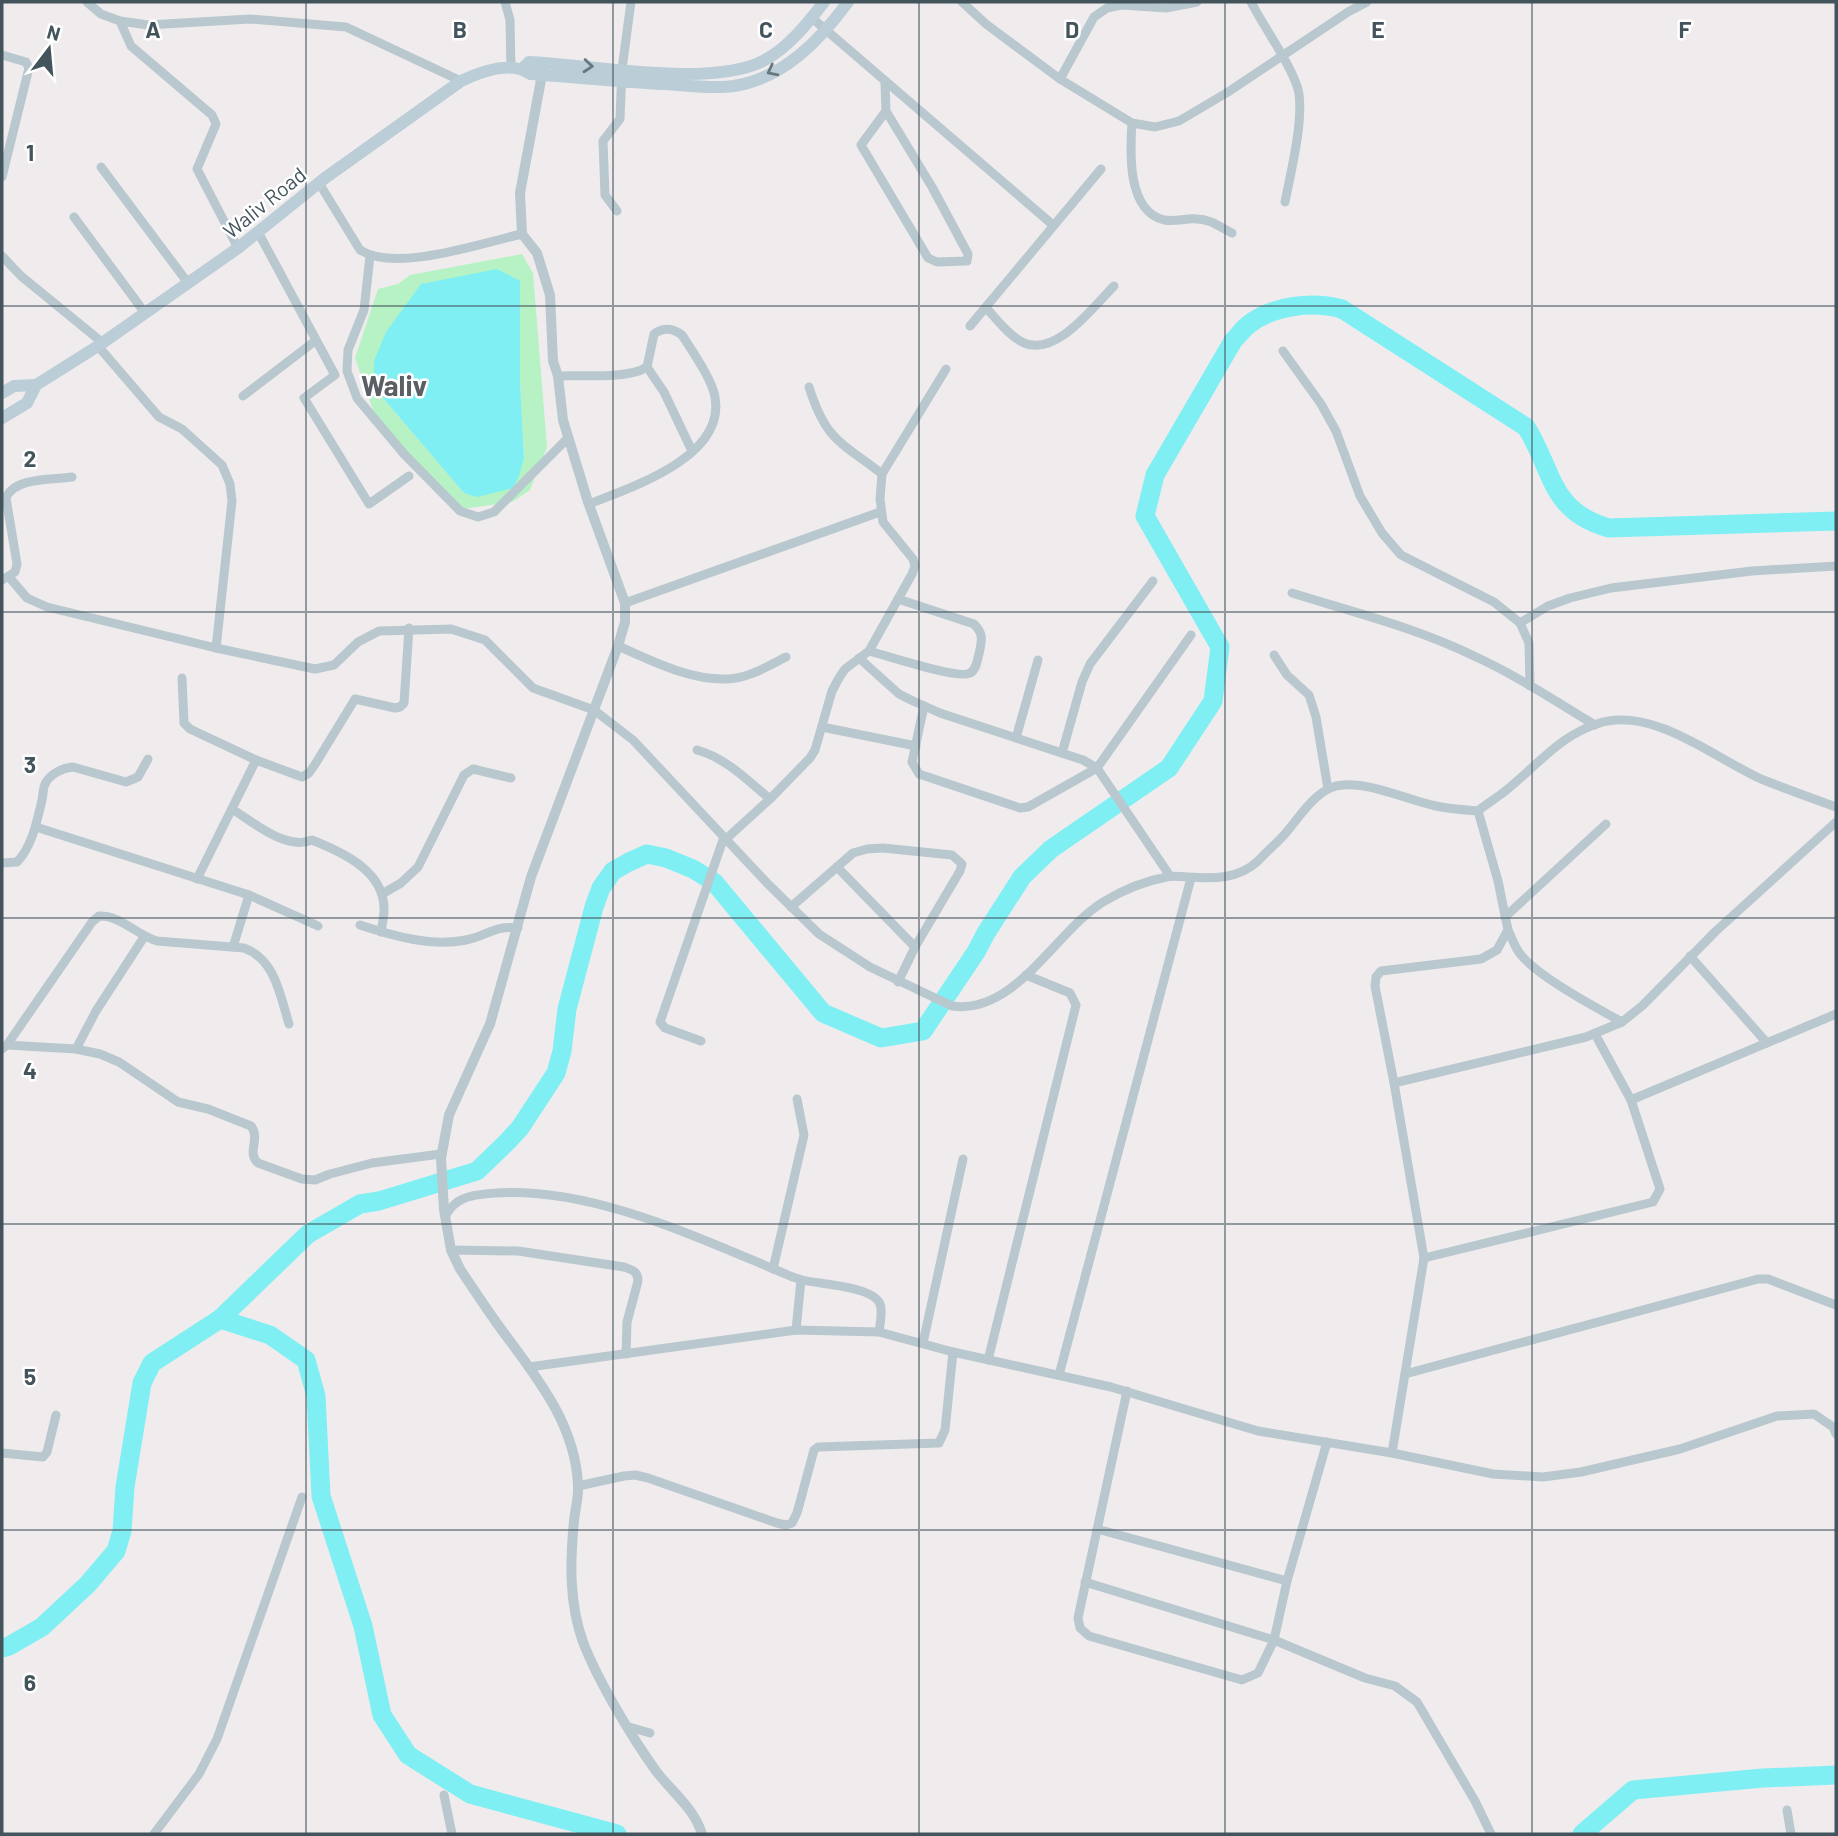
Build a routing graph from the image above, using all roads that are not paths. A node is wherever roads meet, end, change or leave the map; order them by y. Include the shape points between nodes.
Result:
1 (87, 2) edge
2 (505, 2) edge
3 (631, 2) edge
4 (824, 2) edge
5 (848, 2) edge
6 (962, 2) edge
7 (1197, 2) edge
8 (1251, 2) edge
9 (1367, 2) edge
10 (812, 18) junction
11 (120, 21) junction
12 (826, 30) junction
13 (2, 55) edge
14 (1281, 56) junction
15 (517, 69) junction
16 (543, 69) junction
17 (623, 76) junction
18 (1060, 79) junction
19 (461, 82) junction
20 (886, 83) junction
21 (886, 111) junction
22 (1132, 123) junction
23 (101, 167) dead end
24 (1101, 169) dead end
25 (2, 177) edge
26 (319, 183) junction
27 (1285, 202) dead end
28 (617, 211) dead end
29 (74, 217) dead end
30 (1053, 225) junction
31 (258, 232) junction
32 (1232, 233) dead end
33 (522, 234) junction
34 (238, 248) junction
35 (2, 256) edge
36 (370, 256) junction
37 (188, 282) junction
38 (1114, 286) dead end
39 (986, 308) junction
40 (145, 313) junction
41 (970, 326) dead end
42 (315, 341) junction
43 (100, 345) junction
44 (1283, 351) dead end
45 (647, 367) junction
46 (946, 369) dead end
47 (558, 376) junction
48 (36, 385) junction
49 (809, 387) dead end
50 (2, 393) edge
51 (243, 396) dead end
52 (2, 418) edge
53 (568, 438) junction
54 (692, 452) junction
55 (882, 474) junction
56 (409, 476) dead end
57 (72, 477) dead end
58 (589, 504) junction
59 (880, 512) junction
60 (1836, 566) edge
61 (5, 579) edge
62 (1153, 581) dead end
63 (1293, 593) dead end
64 (898, 599) junction
65 (625, 603) junction
66 (1520, 623) junction
67 (409, 628) junction
68 (1191, 635) dead end
69 (618, 646) junction
70 (216, 648) junction
71 (869, 650) junction
72 (1274, 655) dead end
73 (786, 657) dead end
74 (859, 658) junction
75 (1038, 660) dead end
76 (182, 678) dead end
77 (1530, 686) junction
78 (924, 706) junction
79 (594, 710) junction
80 (1595, 725) junction
81 (822, 727) junction
82 (1016, 738) junction
83 (916, 746) junction
84 (697, 750) dead end
85 (1062, 753) junction
86 (148, 759) dead end
87 (256, 760) junction
88 (1097, 768) junction
89 (511, 778) dead end
90 (1328, 789) junction
91 (771, 799) junction
92 (1836, 807) edge
93 (232, 809) junction
94 (1478, 811) junction
95 (1836, 822) edge
96 (1606, 824) dead end
97 (36, 827) junction
98 (725, 838) junction
99 (2, 863) edge
100 (836, 867) junction
101 (1170, 876) junction
102 (1191, 878) junction
103 (197, 879) junction
104 (382, 894) junction
105 (249, 895) junction
106 (791, 907) junction
107 (1504, 917) junction
108 (360, 925) dead end
109 (318, 926) dead end
110 (518, 928) junction
111 (1507, 930) junction
112 (381, 932) junction
113 (144, 937) junction
114 (233, 947) junction
115 (915, 947) junction
116 (1690, 956) junction
117 (1026, 975) junction
118 (898, 982) junction
119 (1836, 1013) edge
120 (1622, 1022) junction
121 (289, 1024) dead end
122 (1595, 1034) junction
123 (701, 1041) dead end
124 (1767, 1043) junction
125 (4, 1047) edge
126 (76, 1049) junction
127 (1394, 1083) junction
128 (797, 1099) dead end
129 (1631, 1100) junction
130 (441, 1156) junction
131 (963, 1159) dead end
132 (444, 1213) junction
133 (451, 1250) junction
134 (1424, 1258) junction
135 (772, 1269) junction
136 (802, 1280) junction
137 (1836, 1305) edge
138 (796, 1330) junction
139 (879, 1332) junction
140 (923, 1343) junction
141 (953, 1352) junction
142 (626, 1354) junction
143 (988, 1360) junction
144 (529, 1367) junction
145 (1405, 1374) junction
146 (1059, 1376) junction
147 (1126, 1391) junction
148 (56, 1415) dead end
149 (1836, 1434) edge
150 (1327, 1442) junction
151 (2, 1453) edge
152 (1392, 1453) junction
153 (579, 1486) junction
154 (302, 1497) dead end
155 (1097, 1529) junction
156 (1287, 1581) junction
157 (1086, 1582) junction
158 (1274, 1640) junction
159 (629, 1727) junction
160 (650, 1734) dead end
161 (444, 1795) dead end
162 (1787, 1810) dead end
163 (701, 1829) edge
164 (154, 1834) edge
165 (452, 1834) edge
166 (1491, 1834) edge
167 (1791, 1834) edge

1 - 11 street
2 - 15 street
3 - 17 street
4 - 10 main road, Waliv Road
5 - 12 main road, Waliv Road
6 - 18 street
7 - 18 street via 1166,8 1107,8 1094,17
8 - 14 street
9 - 14 street
10 - 12 street
10 - 17 main road, Waliv Road via 784,47 742,69
11 - 19 street via 148,25 250,19 346,27
11 - 34 street via 131,46 212,115 216,124 197,169
12 -> 17 main road, Waliv Road via 801,55 770,74 736,86
12 - 20 street
13 - 25 street via 26,62 30,68
14 - 22 street via 1179,121 1155,127
14 - 27 street via 1299,92
15 - 16 main road, Waliv Road via 529,62
15 - 19 main road, Waliv Road via 486,70
16 - 17 main road, Waliv Road
16 - 33 street via 520,193
17 - 28 street via 620,119 603,141 606,195
18 - 22 street
19 - 26 main road, Waliv Road
20 - 21 street
20 - 30 street
21 - 21 street via 861,145 928,258 967,261 968,254 932,187
22 - 32 street via 1132,173 1143,205 1164,220 1208,220
23 - 37 street
24 - 30 street
26 - 31 main road, Waliv Road
26 - 36 street via 360,250
29 - 40 street
30 - 39 street
31 - 34 main road, Waliv Road
31 - 42 street
33 - 36 street via 411,260
33 - 47 street via 537,253 550,295 553,361
34 - 37 main road, Waliv Road
35 - 43 street
36 - 53 street via 364,310 348,350 347,371 357,398 460,512 478,517 494,512
37 - 40 main road, Waliv Road
38 - 39 street via 1065,336 1037,345 1022,342
39 - 41 street
40 - 43 main road, Waliv Road
42 - 51 street
42 - 56 street via 335,375 304,398 369,503
43 - 48 main road, Waliv Road
43 - 70 street via 159,417 182,429 222,465 230,484
44 - 66 street via 1321,404 1360,496 1401,555 1494,602
45 - 47 street via 628,373
45 - 54 street
45 - 54 street via 654,334 667,329 682,335 715,398 710,433
46 - 55 street
47 - 53 street
48 - 50 main road, Waliv Road via 14,386
48 - 52 main road, Waliv Road via 27,403
49 - 55 street via 818,417 830,433
53 - 58 street
54 - 58 street via 665,470
55 - 59 street
57 - 61 street via 18,484 8,491 17,564
58 - 65 street
59 - 64 street via 915,566
59 - 65 street
60 - 66 street via 1611,588 1548,606
61 - 70 street via 27,598 47,607
62 - 85 street via 1090,664
63 - 77 street via 1443,642
64 - 71 street
64 - 71 street via 974,624 982,637 976,667 963,675
65 - 69 street
66 - 77 street via 1529,643
67 - 70 street via 368,635 334,665 315,669
67 - 79 street via 451,629 474,635 533,688
67 - 87 street via 406,695 400,707 355,699 314,766 302,777
68 - 88 street
69 - 73 street via 670,668 727,679
69 - 79 street
71 - 74 street
72 - 90 street via 1309,695
74 - 78 street via 899,694
74 - 81 street via 845,669 832,691
75 - 82 street
76 - 87 street via 184,723
77 - 80 street
78 - 82 street
78 - 83 street
79 - 98 street via 633,740
79 - 110 street via 531,877
80 - 92 street via 1630,720 1666,730 1760,778
80 - 94 street via 1552,749
81 - 83 street
81 - 91 street via 810,758
82 - 85 street
83 - 88 street via 912,762 919,774 1020,808
84 - 91 street via 714,754
85 - 88 street
86 - 97 street via 138,777 125,782 73,767 54,774 45,784
87 - 93 street
88 - 101 street
89 - 104 street via 468,771 418,867
90 - 94 street via 1343,785 1372,788 1437,806
90 - 102 street via 1252,867 1232,876
91 - 98 street
93 - 103 street
93 - 104 street via 291,842 312,839 334,848 375,879
94 - 107 street
95 - 116 street
96 - 107 street
97 - 99 street via 23,856 17,862
97 - 103 street
98 - 106 street
98 - 123 street via 660,1022
100 - 106 street
100 - 115 street
100 - 115 street via 853,853 867,849 958,859 960,871
101 - 102 street
101 - 117 street via 1120,892 1088,911
102 - 146 street
103 - 105 street
104 - 112 street
105 - 109 street
105 - 114 street
106 - 118 street via 819,934
107 - 111 street
108 - 112 street
110 - 112 street via 503,926 468,940 446,942
110 - 130 street via 490,1024 449,1115
111 - 120 street via 1521,955 1539,970
111 - 127 street via 1497,950 1481,959 1387,969 1376,977
113 - 114 street
113 - 125 street via 113,917 99,916
113 - 126 street
114 - 121 street via 253,951 270,967
115 - 118 street
116 - 120 street
116 - 124 street
117 - 118 street via 1012,989 982,1005 964,1008
117 - 143 street via 1069,993 1076,1005
119 - 124 street
120 - 122 street
122 - 127 street
122 - 129 street
124 - 129 street
125 - 126 street
126 - 130 street via 119,1062 178,1102 251,1126 256,1138 253,1159 302,1179 315,1180 386,1160
127 - 134 street
128 - 135 street via 804,1135
129 - 134 street via 1660,1189 1653,1202
130 - 132 street
131 - 140 street
132 - 133 street
132 - 135 street via 478,1194 522,1191 640,1215
133 - 142 street via 518,1251 635,1271 638,1281 627,1322
133 - 144 street
134 - 145 street
135 - 136 street
136 - 138 street
136 - 139 street via 875,1297 880,1303
137 - 145 street via 1758,1279
138 - 139 street
138 - 142 street
139 - 140 street
140 - 141 street
141 - 143 street
141 - 153 street via 939,1443 818,1447 792,1523 777,1523 635,1475
142 - 144 street
143 - 146 street
144 - 153 street via 565,1426
145 - 152 street
146 - 147 street
147 - 150 street via 1258,1431
147 - 155 street
148 - 151 street via 43,1457
149 - 152 street via 1814,1414 1777,1416 1680,1449 1543,1477 1493,1474
150 - 152 street
150 - 156 street
153 - 159 street via 571,1576 576,1615 594,1668
154 - 164 street via 217,1739 199,1774
155 - 156 street
155 - 157 street
156 - 158 street
157 - 158 street
157 - 158 street via 1078,1618 1080,1629 1089,1636 1242,1680 1258,1673
158 - 166 street via 1407,1693 1417,1702
159 - 160 street
159 - 163 street via 657,1773 694,1814
161 - 165 street
162 - 167 street

